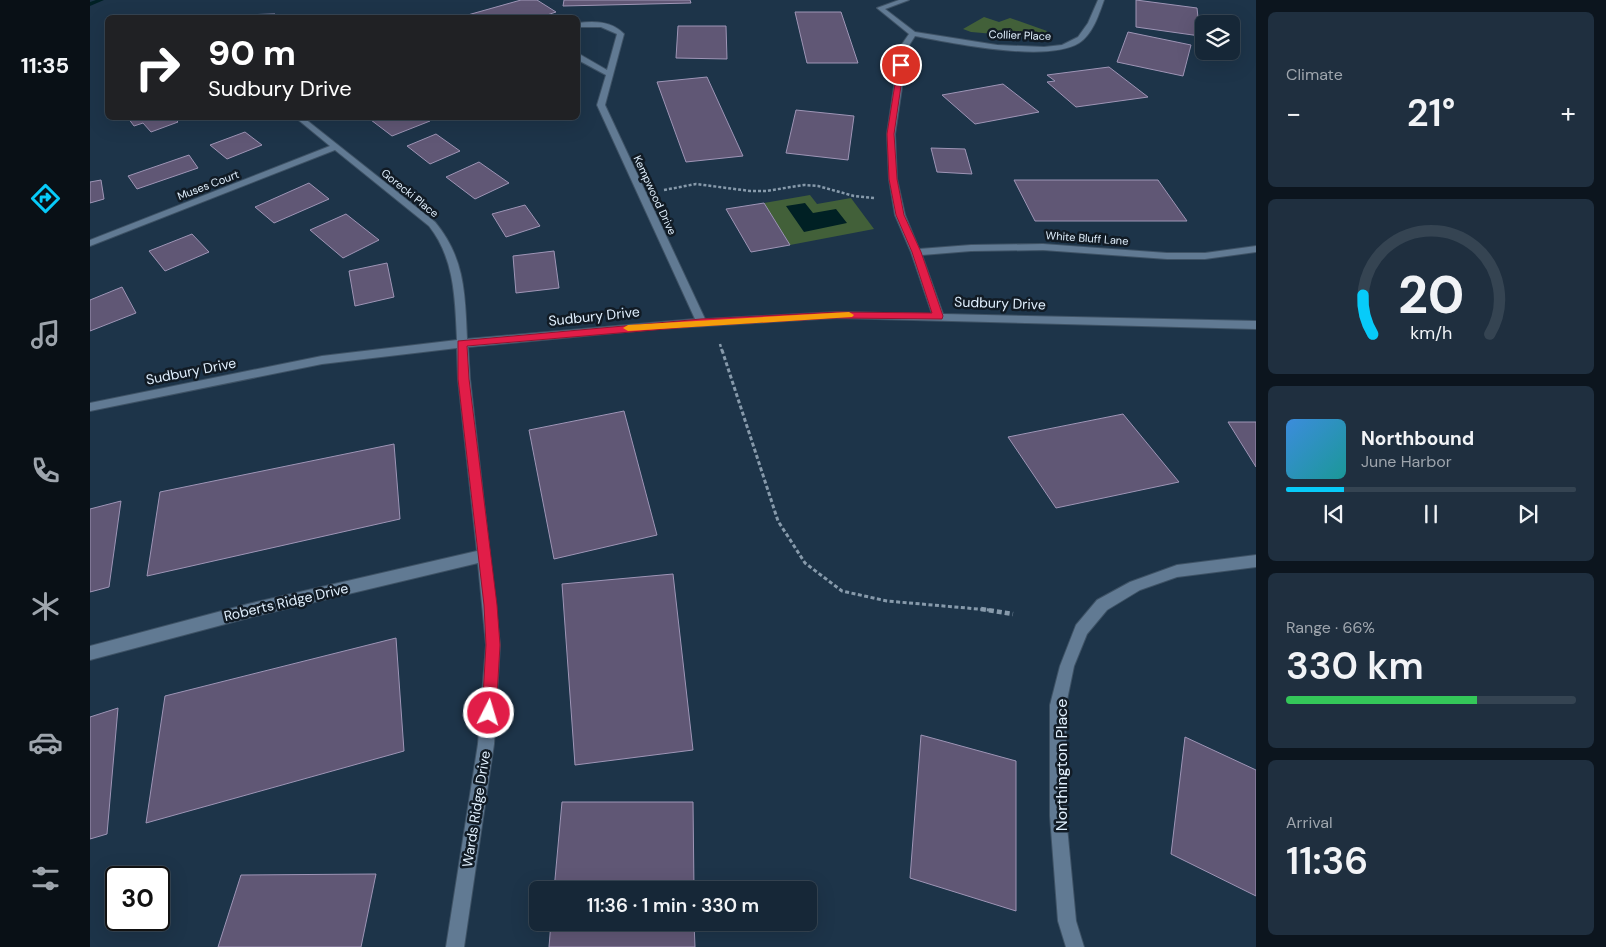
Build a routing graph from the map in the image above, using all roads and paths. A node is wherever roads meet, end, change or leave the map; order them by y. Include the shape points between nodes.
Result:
1 (906, 0) edge
2 (1101, 0) edge
3 (580, 25) edge
4 (913, 34) junction
5 (580, 58) edge
6 (610, 74) junction
7 (302, 120) edge
8 (335, 147) junction
9 (642, 194) junction
10 (897, 201) junction
11 (90, 243) edge
12 (1256, 248) edge
13 (916, 252) junction
14 (938, 316) junction
15 (701, 322) junction
16 (1256, 325) edge
17 (462, 343) junction
18 (720, 344) dead end
19 (90, 407) edge
20 (483, 556) junction
21 (1256, 561) edge
22 (1014, 614) dead end
23 (90, 653) edge
24 (455, 947) edge
25 (1075, 947) edge

1 - 4 street via 880,8
2 - 4 street, Collier Place via 1091,24 1076,43 1054,48 1018,48
3 - 6 street, Kempwood Drive via 614,27 621,34
4 - 10 street via 904,47 890,134
5 - 6 street
6 - 9 street, Kempwood Drive via 601,105
7 - 8 street, Gorecki Place
8 - 11 street, Muses Court
8 - 17 street, Gorecki Place via 432,224 444,238 456,275
9 - 10 path via 696,184 750,191 804,185
9 - 15 street, Kempwood Drive
10 - 13 street
12 - 13 street, White Bluff Lane via 1205,256 1043,247
13 - 14 street
14 - 15 street, Sudbury Drive via 837,315
14 - 16 street, Sudbury Drive
15 - 17 street, Sudbury Drive
17 - 19 street, Sudbury Drive via 322,360
17 - 20 street, Wards Ridge Drive
18 - 22 path via 778,520 805,563 842,591 887,601 970,606
20 - 23 street, Roberts Ridge Drive via 248,611
20 - 24 street, Wards Ridge Drive via 492,625 492,683 486,744
21 - 25 street, Northington Place via 1177,572 1135,586 1102,605 1081,630 1067,666 1058,705 1058,816 1067,921

